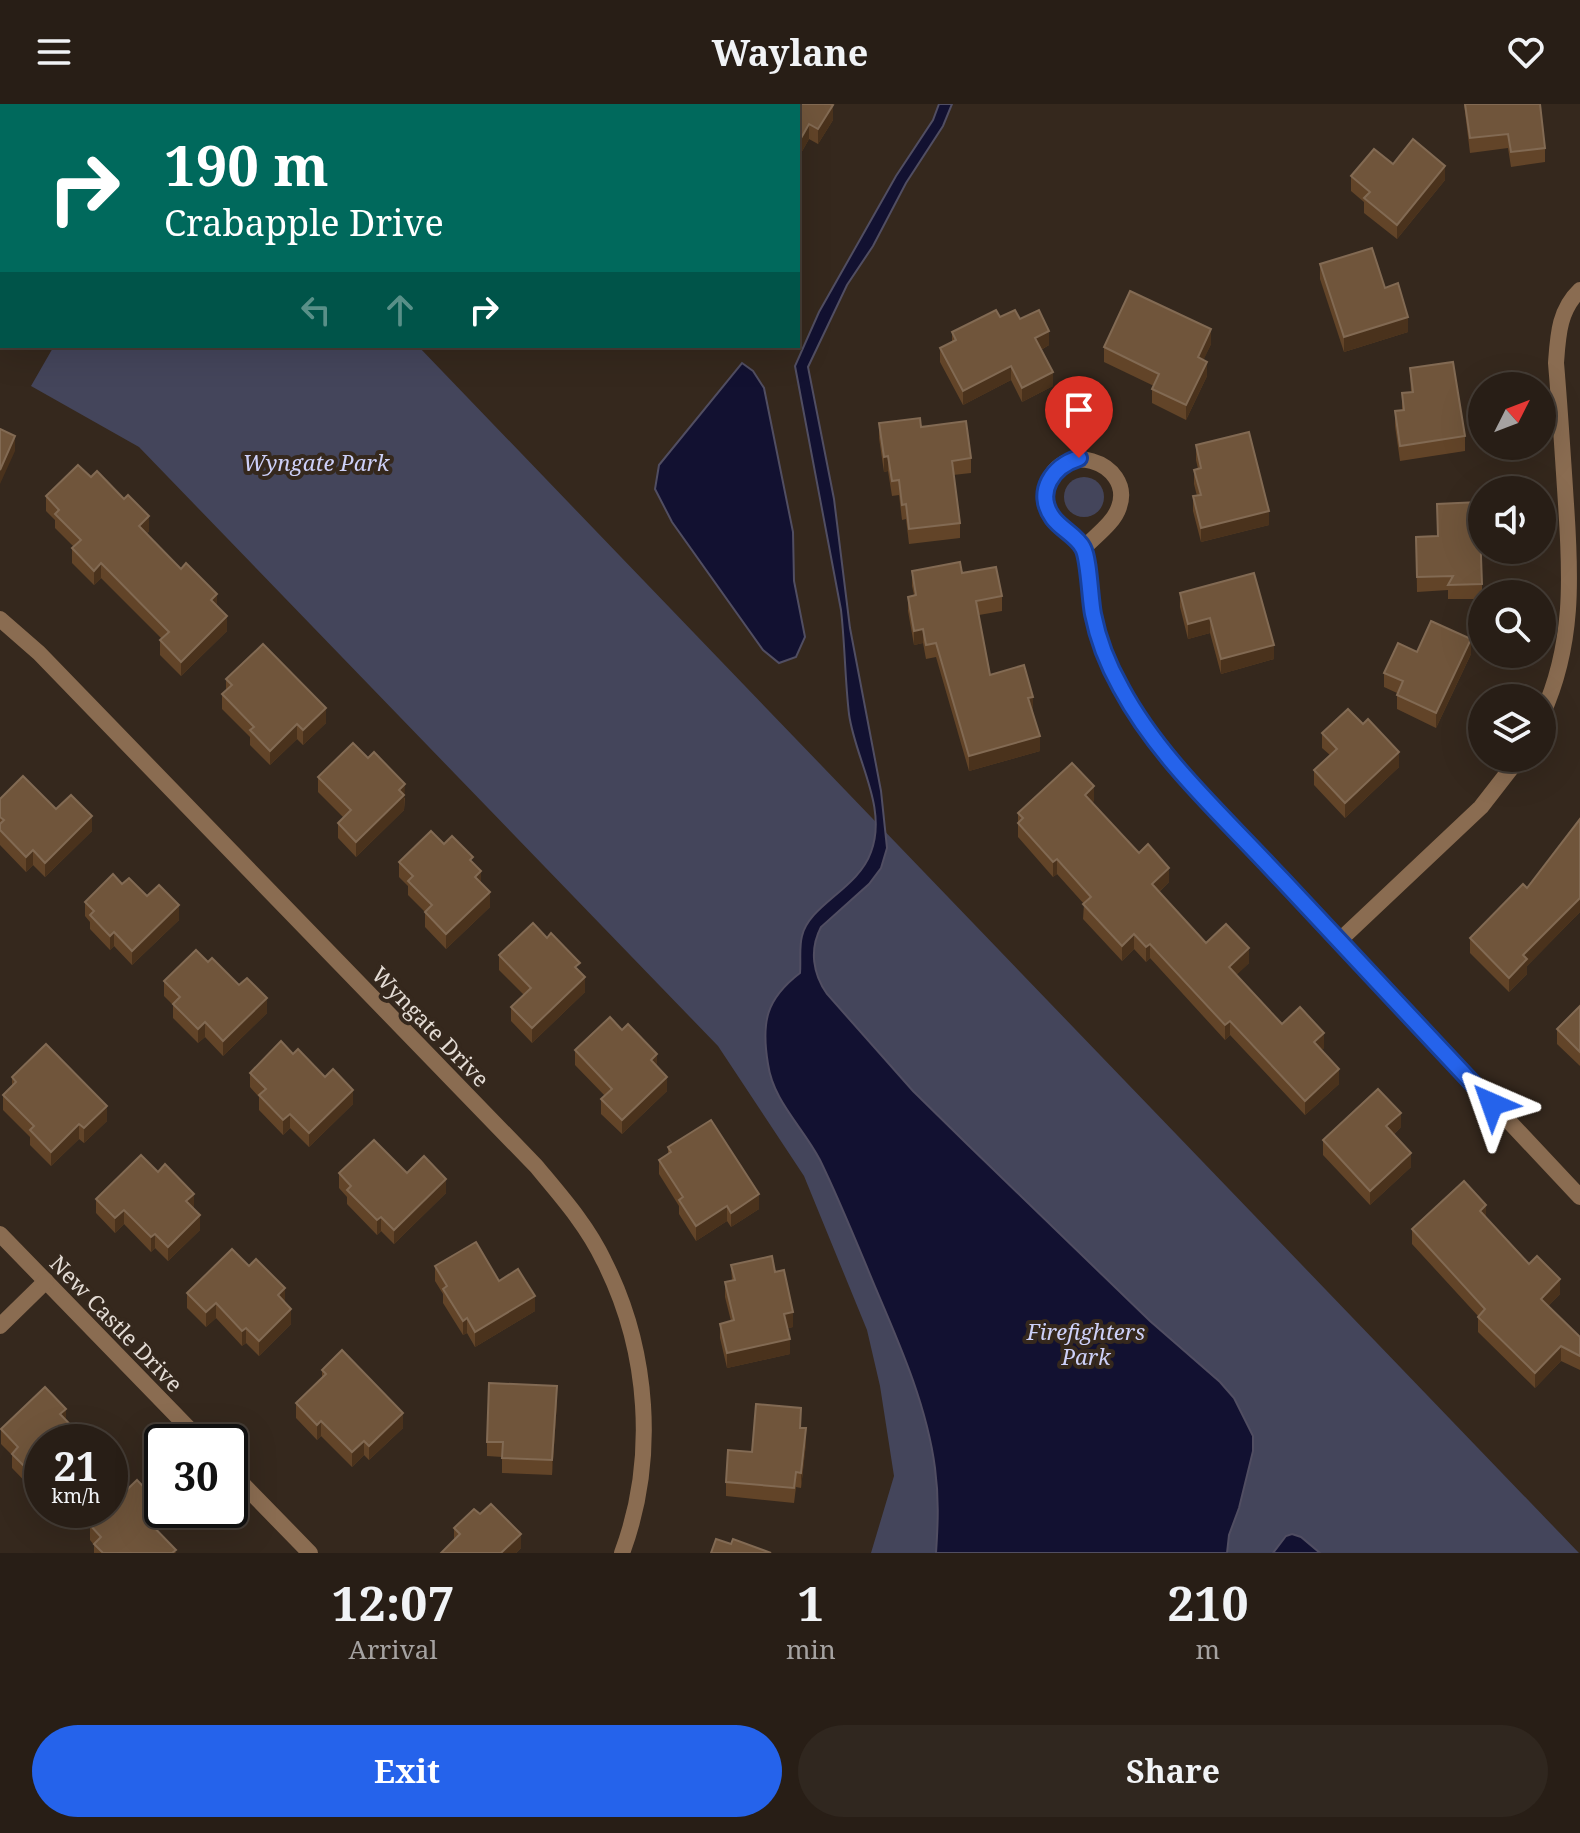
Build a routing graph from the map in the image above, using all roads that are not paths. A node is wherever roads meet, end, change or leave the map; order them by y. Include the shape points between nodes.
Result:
1 (1580, 290) edge
2 (1084, 548) junction
3 (0, 619) edge
4 (1553, 684) edge
5 (1508, 772) edge
6 (1340, 940) junction
7 (1580, 1197) edge
8 (0, 1234) edge
9 (46, 1281) junction
10 (0, 1326) edge
11 (185, 1424) edge
12 (248, 1489) edge
13 (310, 1553) edge
14 (622, 1553) edge

1 - 4 street via 1561,319 1557,338 1571,581 1566,635
2 - 2 street via 1111,522 1120,506 1120,491 1104,466 1079,458 1057,469 1045,495 1054,520
2 - 6 street via 1099,640 1147,731
3 - 14 street, Wyngate Drive via 39,653 536,1166 584,1226 620,1297 639,1365 644,1455
5 - 6 street via 1481,807
6 - 7 street
8 - 9 street, New Castle Drive
9 - 10 street
9 - 11 street, New Castle Drive
12 - 13 street

